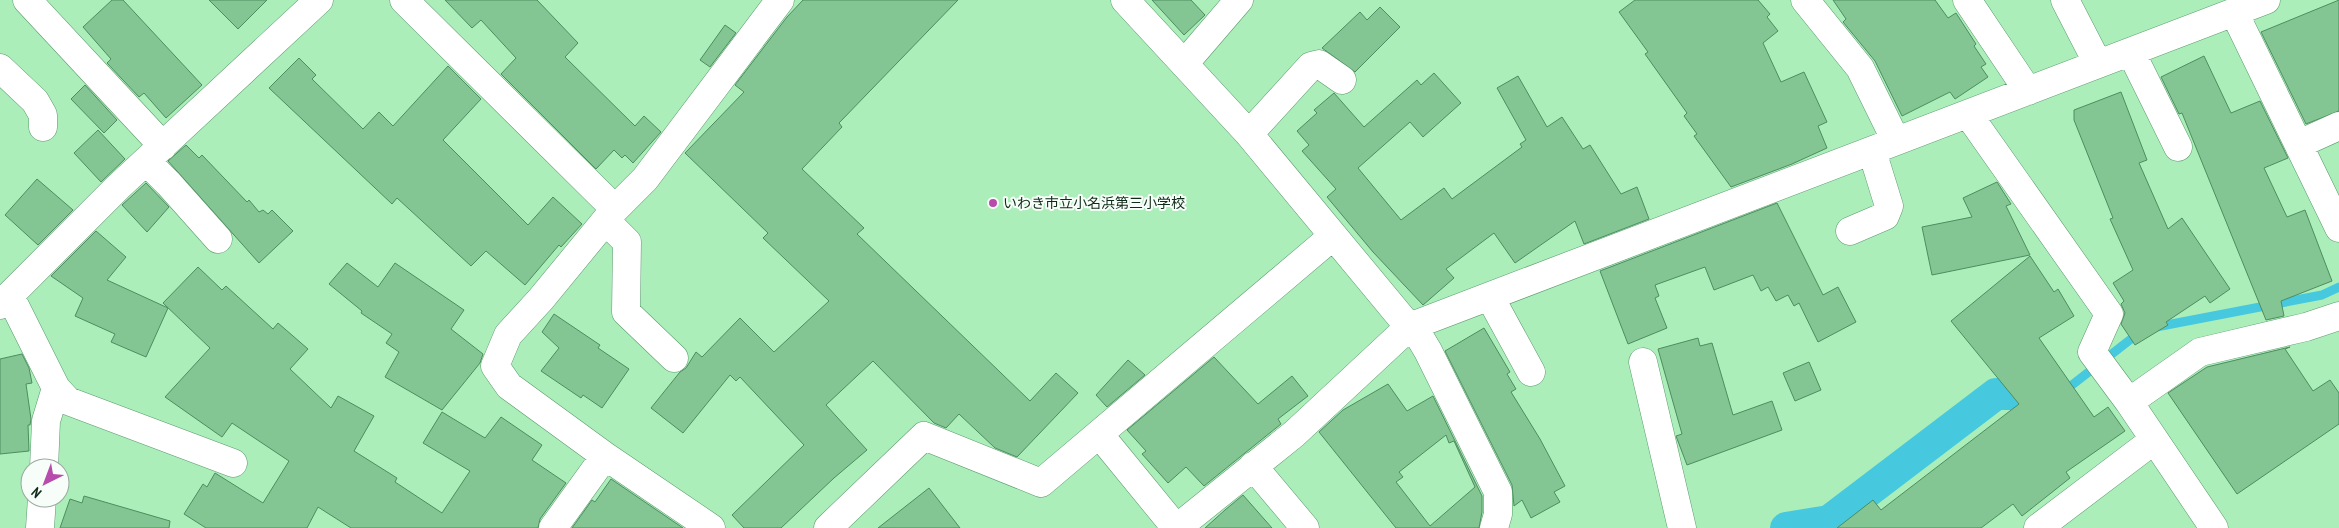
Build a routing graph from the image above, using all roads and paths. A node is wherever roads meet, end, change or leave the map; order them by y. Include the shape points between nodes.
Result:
1 (27, 0) edge
2 (318, 0) edge
3 (404, 0) edge
4 (780, 0) edge
5 (1125, 0) edge
6 (1239, 0) edge
7 (1805, 0) edge
8 (1966, 0) edge
9 (2065, 0) edge
10 (2266, 0) edge
11 (2234, 12) junction
12 (2131, 52) junction
13 (1184, 64) junction
14 (2098, 64) junction
15 (0, 68) edge
16 (1342, 80) dead end
17 (2028, 91) junction
18 (1968, 114) junction
19 (2339, 126) edge
20 (43, 127) dead end
21 (1249, 134) junction
22 (2299, 144) junction
23 (1884, 146) junction
24 (2178, 147) dead end
25 (154, 154) junction
26 (610, 215) junction
27 (2339, 226) edge
28 (1850, 231) dead end
29 (1333, 236) junction
30 (218, 239) dead end
31 (1490, 297) junction
32 (5, 300) edge
33 (2339, 316) edge
34 (1411, 327) junction
35 (674, 358) dead end
36 (1643, 362) dead end
37 (1531, 372) dead end
38 (56, 388) junction
39 (2128, 402) junction
40 (1099, 434) junction
41 (2154, 440) junction
42 (605, 456) junction
43 (44, 458) edge
44 (233, 463) dead end
45 (1253, 466) junction
46 (41, 508) edge
47 (40, 528) edge
48 (553, 528) edge
49 (712, 528) edge
50 (828, 528) edge
51 (1176, 528) edge
52 (1306, 528) edge
53 (1494, 528) edge
54 (1682, 528) edge
55 (2038, 528) edge
56 (2214, 528) edge

1 - 25 street
2 - 25 street
3 - 26 street
4 - 26 street via 645,179
5 - 13 street
6 - 13 street
7 - 23 street via 1860,68
8 - 17 street
9 - 14 street
10 - 11 street
11 - 12 street
11 - 22 street
12 - 14 street
12 - 24 street
13 - 21 street
14 - 17 street
15 - 20 street via 35,101 43,114
16 - 21 street via 1319,64 1311,66
17 - 18 street
18 - 23 street
18 - 39 street via 2109,314 2092,352
19 - 22 street
21 - 29 street
22 - 27 street
23 - 28 street via 1888,212
23 - 31 street
25 - 30 street via 169,184
25 - 32 street
26 - 35 street via 627,242 626,312
26 - 42 street via 508,335 495,366 509,386
29 - 34 street
29 - 40 street
31 - 34 street
31 - 37 street
32 - 38 street
33 - 39 street via 2275,336 2200,352
34 - 45 street via 1294,434
34 - 53 street via 1428,351 1498,492
36 - 54 street
38 - 43 street via 46,422
38 - 44 street via 68,401
39 - 41 street
40 - 50 street via 1041,483 924,436
40 - 51 street
41 - 55 street
41 - 56 street
42 - 48 street
42 - 49 street
45 - 51 street
45 - 52 street
46 - 47 street

